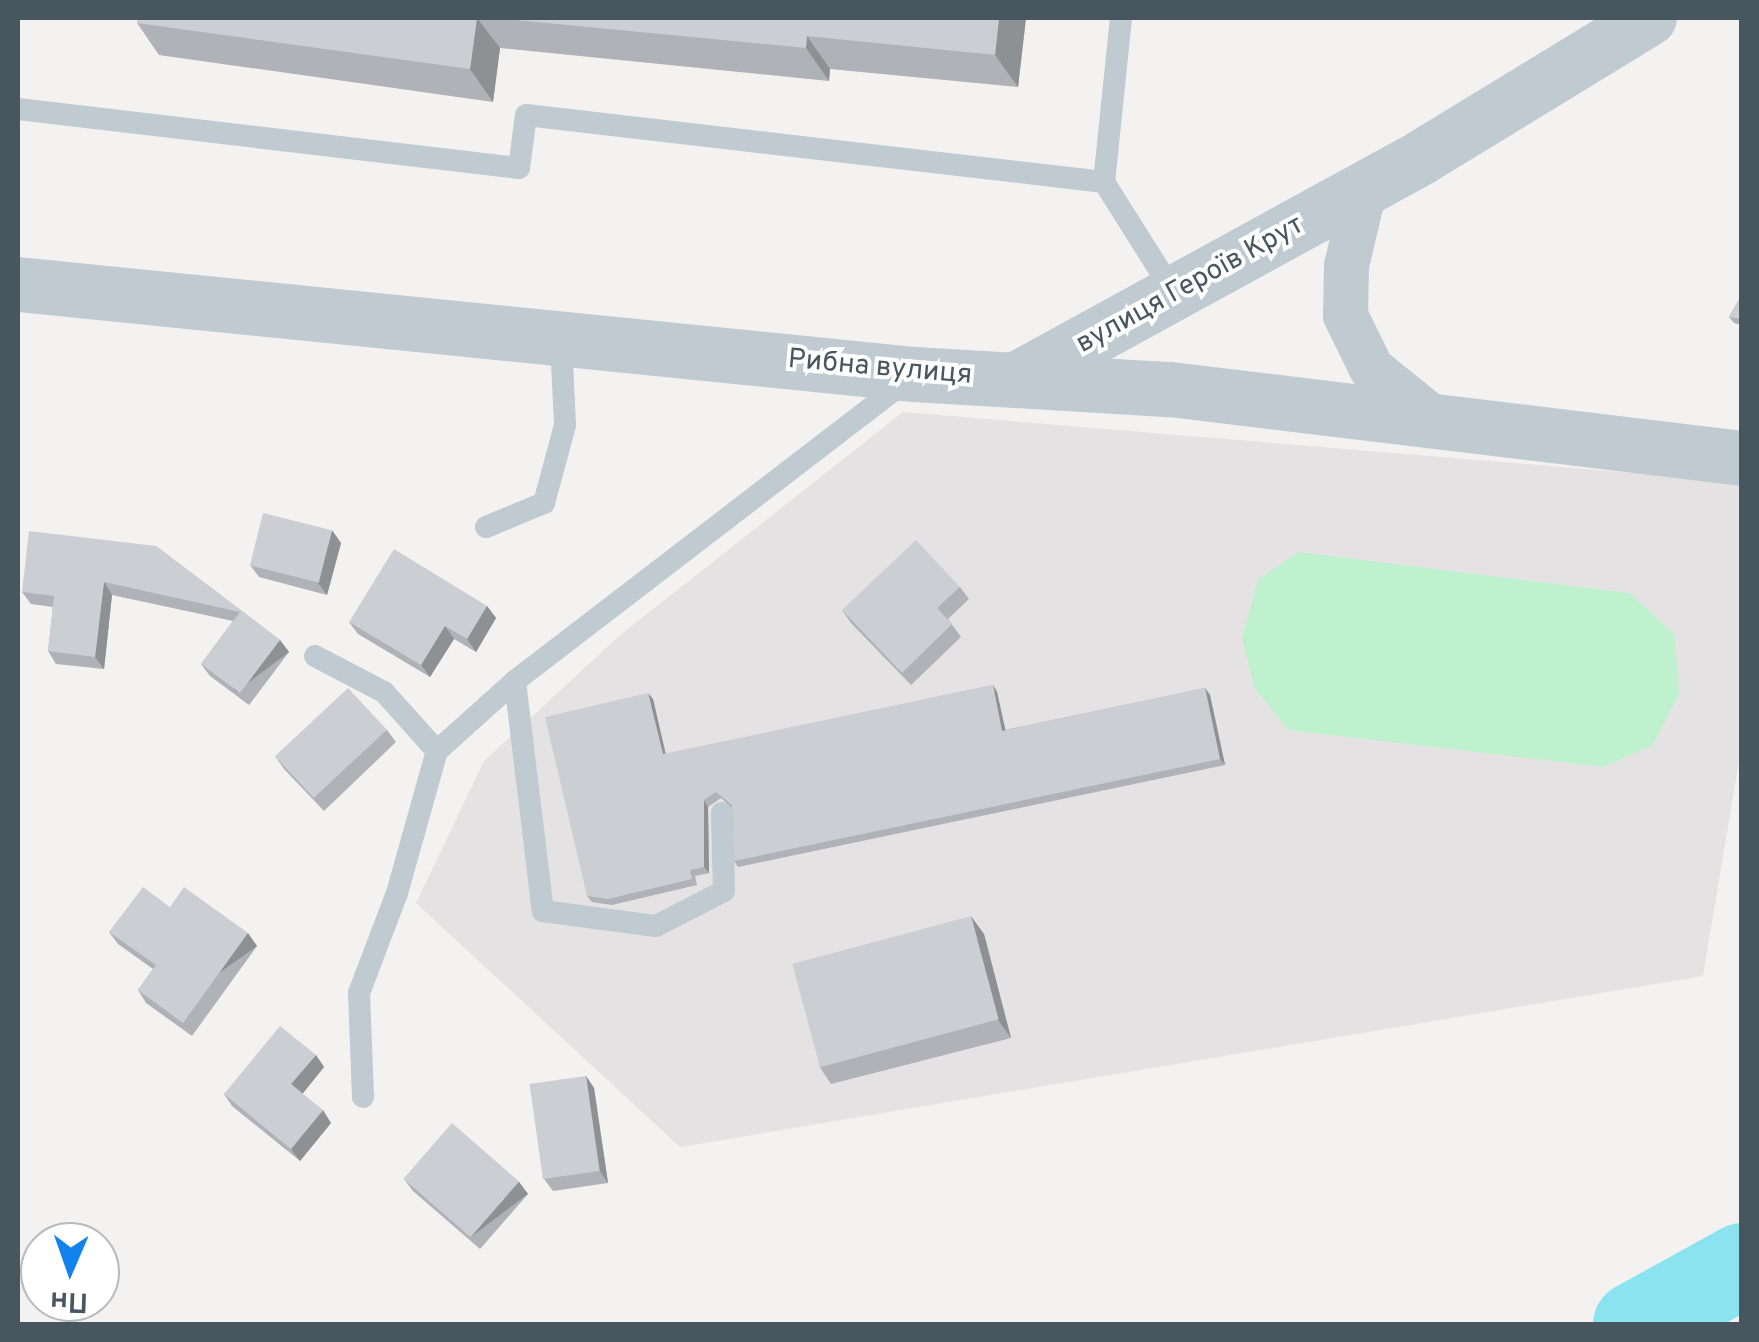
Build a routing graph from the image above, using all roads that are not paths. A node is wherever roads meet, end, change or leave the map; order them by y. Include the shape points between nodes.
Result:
1 (1121, 18) edge
2 (1649, 18) edge
3 (18, 109) edge
4 (1104, 182) junction
5 (1364, 189) junction
6 (18, 284) edge
7 (1176, 296) junction
8 (561, 336) junction
9 (914, 374) junction
10 (1016, 379) junction
11 (1433, 418) junction
12 (1742, 458) edge
13 (486, 527) dead end
14 (315, 656) dead end
15 (515, 681) junction
16 (437, 751) junction
17 (722, 813) edge
18 (362, 1097) dead end

1 - 4 lane
2 - 5 street, вулиця Героїв Крут
3 - 4 lane via 520,168 526,114
4 - 7 lane
5 - 7 street, вулиця Героїв Крут
5 - 11 street via 1346,265 1344,315 1371,368
6 - 8 street, Рибна вулиця
7 - 10 street, вулиця Героїв Крут
8 - 9 street, Рибна вулиця
8 - 13 lane via 565,426 544,502
9 - 10 street, Рибна вулиця
9 - 15 lane
10 - 11 street, Рибна вулиця
11 - 12 street, Рибна вулиця
14 - 16 lane via 384,692
15 - 16 lane
15 - 17 lane via 543,911 656,926 724,891
16 - 18 lane via 398,892 359,993

